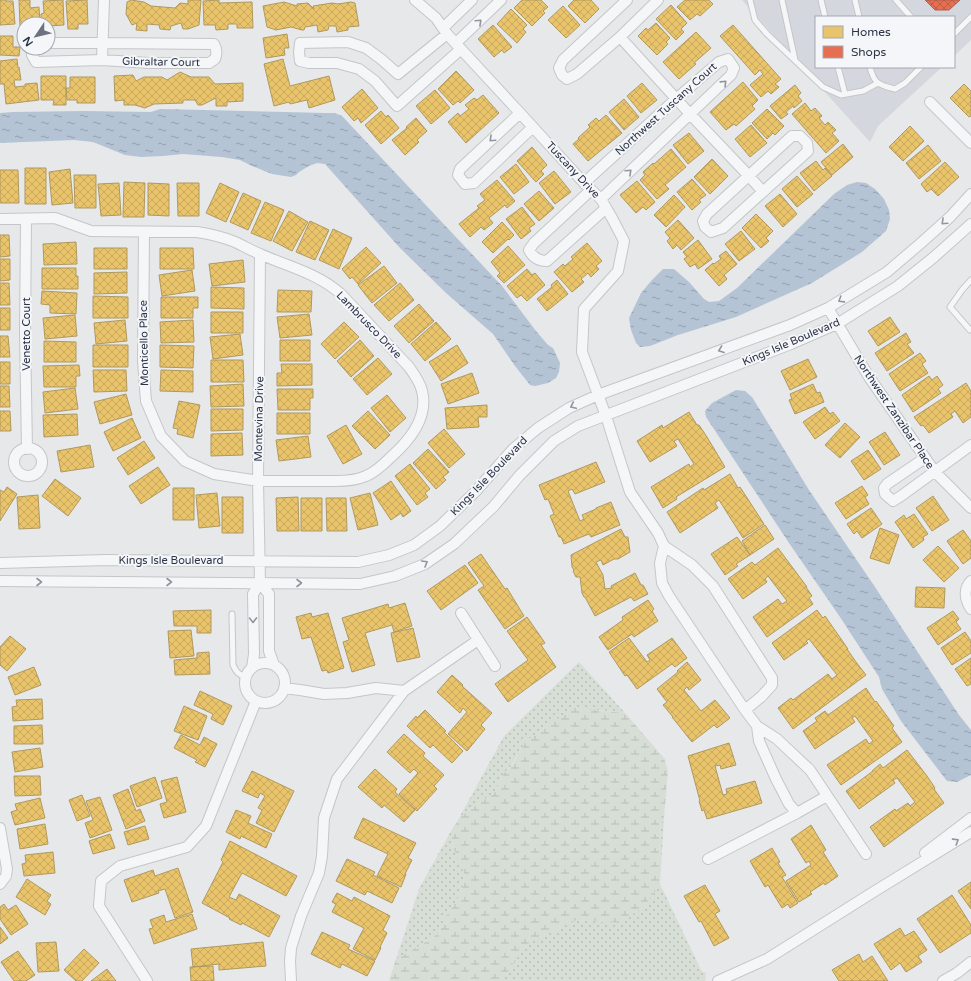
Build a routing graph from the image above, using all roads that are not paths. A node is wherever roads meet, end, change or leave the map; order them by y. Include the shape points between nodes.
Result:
1 (104, 0) edge
2 (415, 0) edge
3 (472, 0) edge
4 (501, 0) edge
5 (627, 0) edge
6 (658, 0) edge
7 (750, 0) edge
8 (782, 0) edge
9 (821, 0) edge
10 (855, 0) edge
11 (896, 0) edge
12 (825, 16) edge
13 (859, 16) edge
14 (910, 16) edge
15 (971, 17) edge
16 (445, 31) junction
17 (955, 33) edge
18 (620, 37) junction
19 (103, 42) junction
20 (56, 43) edge
21 (459, 46) junction
22 (33, 56) edge
23 (102, 60) junction
24 (795, 61) junction
25 (838, 68) edge
26 (870, 68) edge
27 (920, 68) edge
28 (878, 83) junction
29 (845, 94) junction
30 (676, 99) junction
31 (930, 102) dead end
32 (520, 113) junction
33 (690, 114) junction
34 (533, 127) junction
35 (971, 142) edge
36 (749, 176) junction
37 (588, 187) junction
38 (763, 192) junction
39 (971, 194) edge
40 (600, 199) junction
41 (606, 208) junction
42 (0, 219) edge
43 (26, 219) junction
44 (971, 224) edge
45 (144, 232) junction
46 (260, 254) junction
47 (971, 280) edge
48 (828, 308) junction
49 (837, 324) junction
50 (971, 329) edge
51 (598, 395) junction
52 (606, 416) junction
53 (971, 445) edge
54 (27, 448) dead end
55 (925, 458) junction
56 (934, 472) junction
57 (258, 481) junction
58 (971, 508) edge
59 (664, 546) junction
60 (260, 561) junction
61 (0, 563) edge
62 (0, 581) edge
63 (971, 581) edge
64 (260, 583) junction
65 (971, 609) edge
66 (232, 614) dead end
67 (461, 614) dead end
68 (478, 640) junction
69 (274, 665) junction
70 (495, 666) dead end
71 (252, 668) junction
72 (246, 678) junction
73 (284, 688) junction
74 (404, 691) junction
75 (256, 701) junction
76 (745, 710) junction
77 (757, 726) junction
78 (827, 796) junction
79 (797, 813) junction
80 (971, 818) edge
81 (0, 828) edge
82 (971, 832) edge
83 (866, 854) dead end
84 (708, 859) dead end
85 (0, 884) edge
86 (875, 890) junction
87 (971, 962) edge
88 (147, 981) edge
89 (292, 981) edge
90 (718, 981) edge
91 (943, 981) edge

1 - 19 street
2 - 16 street, Tuscany Drive via 436,18
3 - 16 street
21 -> 4 street
5 - 18 street via 563,60 559,68 562,75 567,79 577,74
6 - 18 street
7 - 24 lane via 755,20
8 - 24 lane
9 - 12 lane
10 - 13 lane
11 - 14 lane
15 - 17 lane
16 - 21 street, Tuscany Drive
16 - 21 street via 398,74 366,48 348,42 300,43 300,61 337,63 359,69 375,81 397,106
18 - 30 street
19 - 20 street, Gibraltar Court
19 - 23 street
19 - 23 street, Gibraltar Court via 214,44 216,54 215,59 209,63
21 - 32 street, Tuscany Drive
22 - 23 street, Gibraltar Court via 36,62
24 - 29 lane via 823,87
25 - 29 lane
26 - 28 lane
27 - 28 lane via 895,89
28 - 29 lane via 863,91
30 - 33 street
33 -> 30 street, Northwest Tuscany Court via 731,75 734,68 728,59 719,62
30 - 37 street, Northwest Tuscany Court
31 - 35 street
32 - 34 street, Tuscany Drive
32 -> 34 street via 460,169 458,175 465,184 474,183
33 - 36 street
40 -> 33 street, Northwest Tuscany Court
34 - 37 street, Tuscany Drive
36 - 38 street
36 - 38 street via 707,214 703,221 705,227 711,232 723,228
36 - 38 street via 792,136 800,136 807,143 808,151
37 - 40 street, Tuscany Drive
37 - 41 street, Northwest Tuscany Court via 534,243 529,250 531,254 538,260 547,261
39 -> 48 street, Kings Isle Boulevard via 944,222 887,272
40 - 41 street, Tuscany Drive
41 - 51 street, Tuscany Drive via 624,241 618,271 584,310 582,352
42 - 43 street, Lambrusco Drive
43 - 45 street, Lambrusco Drive via 55,218 91,231
43 - 54 street, Venetto Court
44 - 49 street, Kings Isle Boulevard via 898,286
45 - 46 street, Lambrusco Drive via 208,234 236,242
45 - 57 street, Monticello Place via 143,361 146,401 162,436 185,461 214,474
46 - 57 street, Montevina Drive
46 - 57 street, Lambrusco Drive via 304,271 341,294 409,367 420,385 424,399 420,421 410,439 381,466 366,476 336,481
47 - 50 lane via 950,307
48 - 49 street, Northwest Zanzibar Place
48 -> 51 street, Kings Isle Boulevard via 790,325
49 - 52 street, Kings Isle Boulevard
49 - 55 street, Northwest Zanzibar Place
51 - 52 street, Tuscany Drive
51 -> 60 street, Kings Isle Boulevard via 569,408 538,428 513,449 476,491 440,526 414,545 389,555 358,562
52 - 59 street, Tuscany Drive via 630,492
64 -> 52 street, Kings Isle Boulevard via 360,584 395,576 425,564 454,544 554,442 578,426
53 - 56 street
55 - 56 street, Northwest Zanzibar Place
55 - 56 street via 888,484 884,488 885,494 893,501
56 - 58 street, Northwest Zanzibar Place
57 - 60 street, Montevina Drive
59 - 76 street via 660,563 662,583
59 - 76 street via 692,565 713,586 772,678 772,686
60 - 61 street, Kings Isle Boulevard via 106,560
60 - 64 street, Montevina Drive
62 -> 64 street, Kings Isle Boulevard
63 - 65 street via 966,587 966,598
64 - 69 street via 269,594 269,651
64 -> 71 street via 253,594
66 - 72 lane via 233,665 239,675
67 - 68 street
68 - 70 street
68 - 74 street
69 - 71 street via 258,664
69 - 73 street via 284,677
71 - 72 street
72 - 75 street via 246,690
73 - 74 street via 324,694 376,688
73 - 75 street via 278,698 271,702
74 - 89 street via 337,779 324,818 319,873 291,948
75 - 88 street via 206,826 187,846 120,866 101,881 99,906
76 - 77 street
77 - 78 street via 777,739 810,770
77 - 79 street via 759,741 776,779 789,804
78 - 79 street
78 - 83 street
79 - 84 street
80 - 86 street
81 - 85 street via 7,869 6,876
86 -> 82 street
86 - 90 street via 767,959
87 - 91 street

